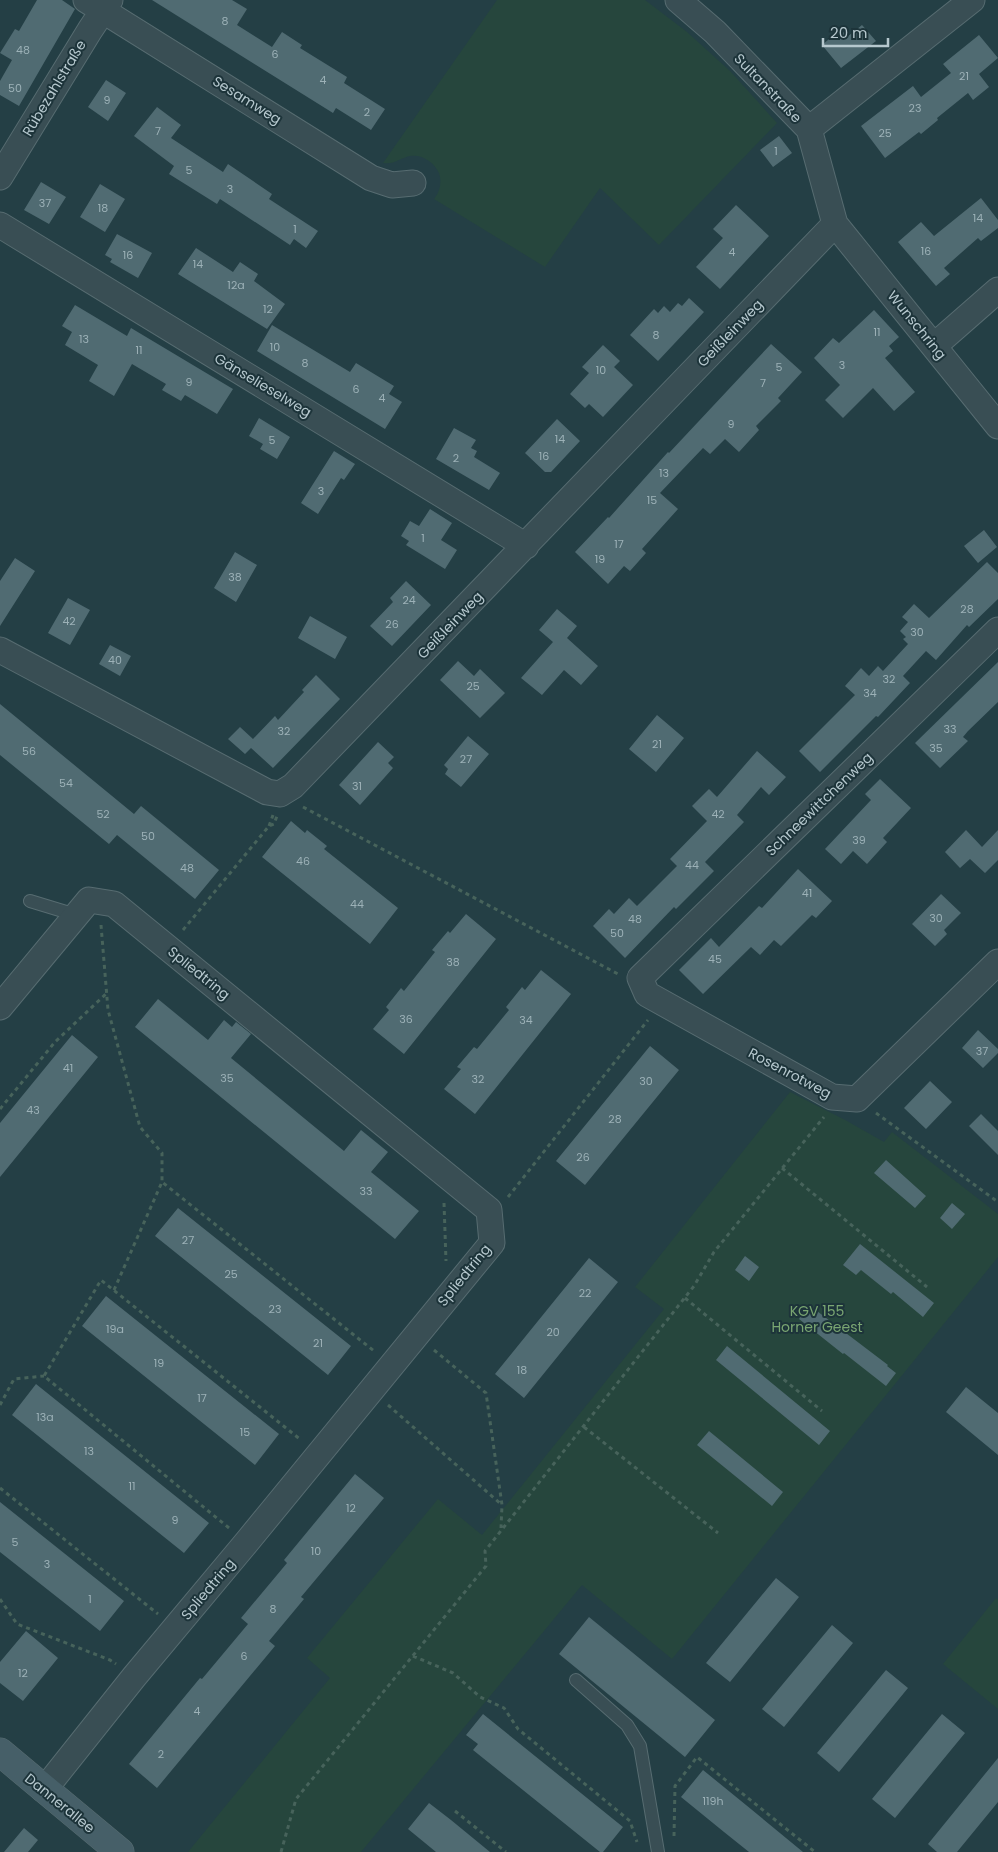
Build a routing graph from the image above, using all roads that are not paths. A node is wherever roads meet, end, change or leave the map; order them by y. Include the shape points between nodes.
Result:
1 (678, 0) edge
2 (972, 0) edge
3 (100, 4) edge
4 (808, 130) junction
5 (0, 178) edge
6 (413, 183) dead end
7 (835, 224) junction
8 (0, 225) edge
9 (998, 290) edge
10 (934, 346) junction
11 (998, 426) edge
12 (526, 546) junction
13 (998, 630) edge
14 (0, 650) edge
15 (30, 901) dead end
16 (76, 915) junction
17 (998, 962) edge
18 (640, 978) joint
19 (0, 1007) edge
20 (576, 1680) dead end
21 (0, 1752) edge
22 (44, 1790) junction
23 (120, 1852) edge
24 (658, 1852) edge

1 - 4 street, Sultanstraße via 715,32
2 - 4 street
3 - 5 street, Rübezahlstraße
3 - 6 street, Sesamweg via 371,178 392,185
4 - 7 street, Sultanstraße
7 - 10 street, Wunschring
7 - 12 street, Geißleinweg
8 - 12 street, Gänselieselweg
9 - 10 street
10 - 11 street, Wunschring
12 - 14 street, Geißleinweg via 294,786 280,794 267,792
13 - 18 street, Schneewittchenweg
15 - 16 lane
16 - 19 street
16 - 22 street, Spliedtring via 89,900 114,904 489,1210 492,1242
17 - 18 street, Rosenrotweg via 858,1098 832,1097 647,994
20 - 24 lane via 627,1725 640,1746
21 - 22 street, Dannerallee
22 - 23 street, Dannerallee

